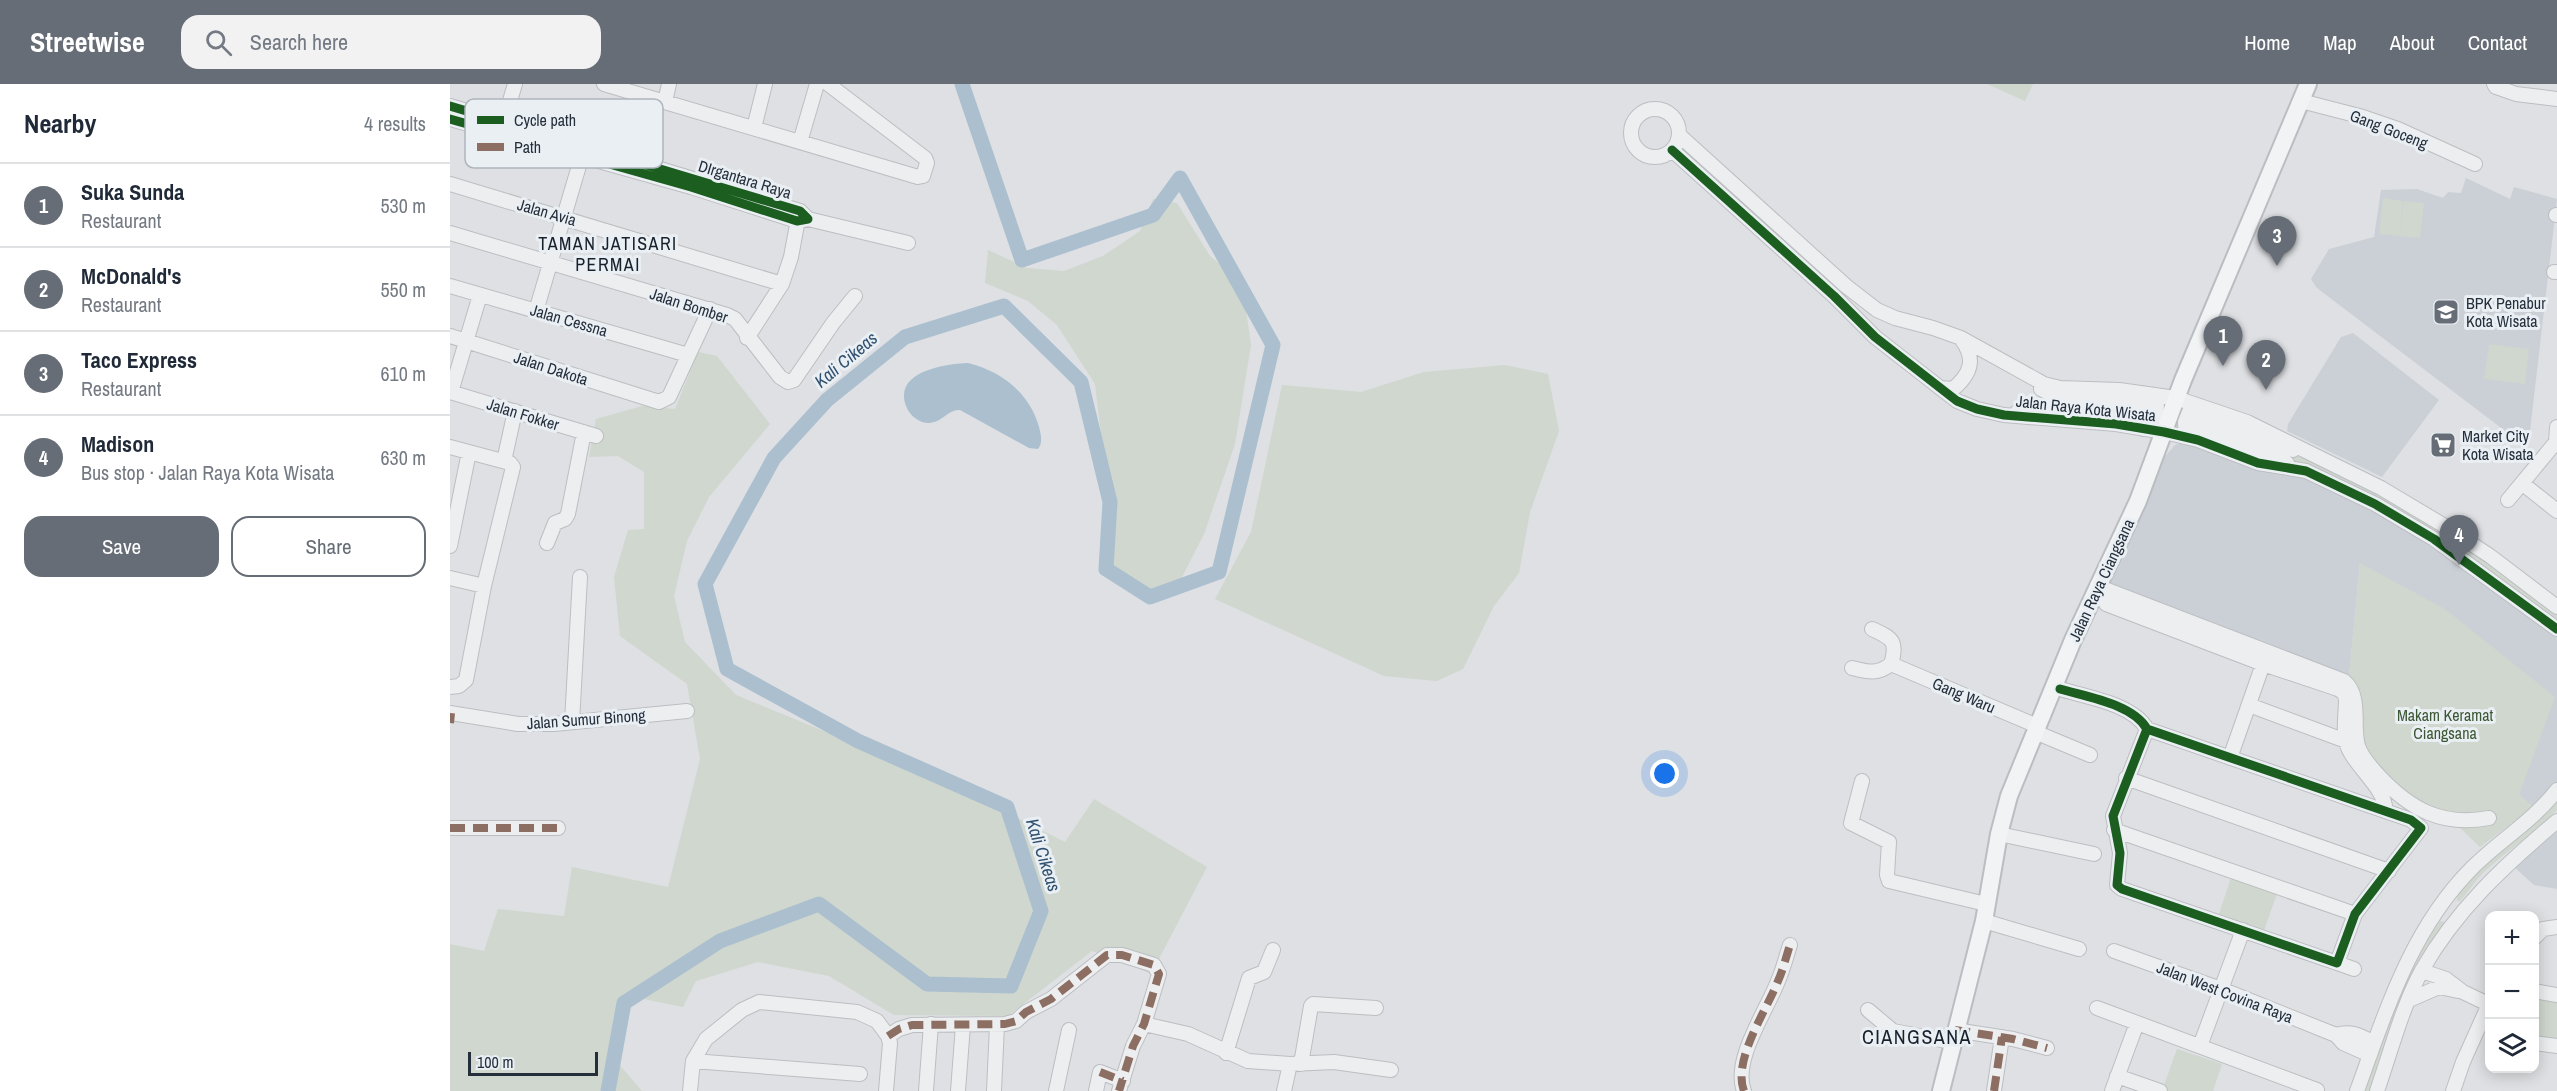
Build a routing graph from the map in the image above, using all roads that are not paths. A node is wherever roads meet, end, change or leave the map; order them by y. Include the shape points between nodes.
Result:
1 (515, 84) edge
2 (669, 84) edge
3 (765, 84) edge
4 (817, 84) edge
5 (828, 84) edge
6 (2308, 84) edge
7 (2494, 84) edge
8 (613, 85) edge
9 (511, 99) edge
10 (656, 99) edge
11 (2557, 99) edge
12 (2301, 101) junction
13 (665, 102) joint
14 (450, 106) edge
15 (465, 112) edge
16 (450, 119) edge
17 (465, 122) edge
18 (754, 128) junction
19 (1679, 135) junction
20 (800, 142) junction
21 (1672, 150) junction
22 (2475, 164) dead end
23 (579, 168) edge
24 (639, 168) edge
25 (450, 184) edge
26 (802, 217) junction
27 (566, 218) junction
28 (450, 233) edge
29 (908, 243) dead end
30 (552, 263) junction
31 (782, 284) junction
32 (450, 286) edge
33 (480, 295) junction
34 (855, 296) dead end
35 (710, 309) junction
36 (536, 311) junction
37 (450, 336) edge
38 (747, 338) junction
39 (467, 340) junction
40 (1974, 349) junction
41 (688, 355) junction
42 (451, 392) edge
43 (1950, 393) junction
44 (2176, 398) junction
45 (2149, 405) junction
46 (515, 411) junction
47 (2004, 415) junction
48 (2194, 422) junction
49 (2557, 427) edge
50 (2143, 429) junction
51 (2164, 432) junction
52 (2556, 443) edge
53 (450, 447) edge
54 (469, 452) junction
55 (507, 462) junction
56 (2523, 484) junction
57 (2508, 500) dead end
58 (2557, 512) edge
59 (547, 543) dead end
60 (450, 546) edge
61 (580, 577) dead end
62 (450, 579) edge
63 (484, 586) junction
64 (2097, 586) junction
65 (2106, 604) dead end
66 (2557, 607) edge
67 (1872, 629) dead end
68 (2557, 629) edge
69 (1891, 664) junction
70 (2263, 664) junction
71 (1852, 668) dead end
72 (454, 686) edge
73 (2060, 689) dead end
74 (2249, 705) junction
75 (687, 711) dead end
76 (450, 717) edge
77 (572, 722) junction
78 (2036, 729) junction
79 (2147, 729) junction
80 (2346, 741) junction
81 (2090, 755) dead end
82 (2230, 758) junction
83 (2126, 778) junction
84 (1862, 781) dead end
85 (2557, 790) edge
86 (2385, 811) junction
87 (2489, 818) dead end
88 (2557, 821) edge
89 (450, 828) edge
90 (558, 828) dead end
91 (2115, 831) junction
92 (1999, 834) junction
93 (2094, 854) dead end
94 (2390, 871) junction
95 (2446, 900) junction
96 (1986, 904) junction
97 (2462, 912) junction
98 (2355, 914) junction
99 (1984, 921) junction
100 (2557, 927) edge
101 (2243, 930) junction
102 (2539, 934) edge
103 (1790, 945) dead end
104 (2079, 949) dead end
105 (1273, 950) dead end
106 (2114, 951) dead end
107 (2337, 963) junction
108 (2354, 969) dead end
109 (2422, 971) junction
110 (2221, 989) junction
111 (2463, 992) junction
112 (2539, 993) edge
113 (2557, 995) edge
114 (2409, 1000) junction
115 (2485, 1001) edge
116 (1376, 1008) dead end
117 (2097, 1008) dead end
118 (1868, 1010) dead end
119 (2485, 1012) edge
120 (2137, 1023) junction
121 (931, 1024) junction
122 (997, 1024) junction
123 (1144, 1024) junction
124 (963, 1025) junction
125 (1069, 1030) dead end
126 (2475, 1034) junction
127 (2485, 1035) edge
128 (888, 1036) junction
129 (1953, 1036) junction
130 (2002, 1037) junction
131 (2539, 1044) edge
132 (2200, 1046) junction
133 (2557, 1046) edge
134 (2047, 1048) dead end
135 (2372, 1049) junction
136 (1226, 1053) junction
137 (693, 1060) junction
138 (1295, 1064) junction
139 (1391, 1070) dead end
140 (860, 1074) dead end
141 (2117, 1076) junction
142 (1121, 1086) edge
143 (2291, 1086) edge
144 (890, 1088) edge
145 (2317, 1089) dead end
146 (690, 1091) edge
147 (926, 1091) edge
148 (958, 1091) edge
149 (994, 1091) edge
150 (1056, 1091) edge
151 (1096, 1091) edge
152 (1284, 1091) edge
153 (1744, 1091) edge
154 (1941, 1091) edge
155 (1994, 1091) edge
156 (2112, 1091) edge
157 (2160, 1091) edge
158 (2357, 1091) edge
159 (2378, 1091) edge
160 (2453, 1091) edge

1 - 9 street
2 - 13 street
3 - 18 street
4 - 20 street
5 - 20 street via 925,158 923,176
6 - 12 main road, Jalan Raya Ciangsana
7 - 11 street via 2516,94
8 - 10 street
12 - 22 street, Gang Goceng via 2397,129
12 - 44 main road, Jalan Raya Ciangsana
13 - 18 street
14 - 15 street, DIrgantara Raya
16 - 17 street, DIrgantara Raya
18 - 20 street
19 - 21 street
19 - 21 street via 1678,124 1664,110 1643,112 1632,125 1631,134 1638,150 1655,157
19 - 40 street, Jalan Raya Kota Wisata via 1877,310 1961,338
21 - 43 street, Jalan Raya Kota Wisata via 1875,337
23 - 27 street
24 - 26 street, DIrgantara Raya
25 - 27 street, Jalan Avia
26 - 29 street, DIrgantara Raya
26 - 31 street
27 - 30 street
27 - 31 street, Jalan Avia
28 - 30 street, Jalan Bomber
30 - 35 street, Jalan Bomber
30 - 36 street
31 - 38 street
32 - 33 street, Jalan Cessna
33 - 36 street, Jalan Cessna
33 - 39 street
34 - 38 street, Jalan Bomber via 790,382 783,380
35 - 38 street, Jalan Bomber via 735,319
35 - 41 street
36 - 41 street, Jalan Cessna
37 - 39 street, Jalan Dakota
39 - 41 street, Jalan Dakota via 652,401 667,400
39 - 42 street
40 - 43 street via 1962,382
40 - 45 street, Jalan Raya Kota Wisata via 2044,384 2119,390
42 - 46 street, Jalan Fokker
43 - 47 street, Jalan Raya Kota Wisata via 1977,409
44 - 45 street, Jalan Raya Kota Wisata
44 - 48 street, Jalan Raya Kota Wisata
44 - 51 main road, Jalan Raya Ciangsana
45 - 47 street via 2040,407
45 - 50 street via 2158,405 2154,418
46 - 55 street
46 - 59 street, Jalan Fokker via 590,434 568,514 555,523
47 - 50 street, Jalan Raya Kota Wisata
48 - 51 street, Jalan Raya Kota Wisata
48 - 66 street, Jalan Raya Kota Wisata via 2247,422 2320,457 2444,525
48 - 68 street, Jalan Raya Kota Wisata via 2258,463 2306,471 2375,504 2478,569
49 - 52 street
50 - 51 street, Jalan Raya Kota Wisata
51 - 64 main road, Jalan Raya Ciangsana via 2138,501
52 - 56 street
53 - 54 street
54 - 55 street
54 - 60 street
55 - 63 street via 513,467
56 - 57 street
56 - 58 street
61 - 77 street
62 - 63 street
63 - 72 street via 466,680
64 - 78 main road, Jalan Raya Ciangsana
64 - 87 street via 2344,681 2354,697 2361,754 2403,800 2452,821
65 - 70 street
67 - 69 street via 1889,636 1894,653
69 - 71 street via 1875,673
69 - 78 street, Gang Waru
70 - 74 street
70 - 80 street via 2344,693
73 - 79 street via 2126,710
74 - 80 street
74 - 82 street
75 - 77 street, Jalan Sumur Binong
76 - 77 street, Jalan Sumur Binong via 518,724
78 - 81 street, Gang Waru
78 - 92 main road, Jalan Raya Ciangsana via 2009,796
79 - 82 street
79 - 83 street
80 - 86 street via 2361,770 2382,796
82 - 86 street
83 - 91 street via 2113,816
83 - 94 street
84 - 96 street via 1851,824 1889,842 1890,881
85 - 95 street via 2532,818 2471,869
86 - 94 street via 2412,820 2421,828
88 - 97 street via 2501,869
89 - 90 street
91 - 98 street
91 - 101 street via 2120,853 2117,885 2122,889
92 - 93 street
92 - 96 main road, Jalan Raya Ciangsana
94 - 98 street
95 - 97 street
95 - 135 street via 2404,967
96 - 99 main road, Jalan Raya Ciangsana
97 - 109 street
98 - 107 street
99 - 104 street
99 - 129 main road, Jalan Raya Ciangsana
100 - 102 street
101 - 107 street
101 - 110 street
103 - 153 street via 1743,1063
105 - 136 street via 1264,972 1249,978
106 - 110 street, Jalan West Covina Raya
107 - 108 street
109 - 111 street via 2446,979
109 - 114 street
110 - 132 street
110 - 135 street, Jalan West Covina Raya via 2336,1035 2343,1043
111 - 114 street via 2439,987
111 - 115 street
112 - 113 street
114 - 159 street
116 - 138 street via 1313,1004
117 - 120 street
118 - 129 street via 1893,1031
119 - 126 street
120 - 132 street
120 - 141 street
121 - 124 street
121 - 128 street via 912,1025
121 - 147 street
122 - 123 street via 1016,1021 1075,982 1099,959 1114,954 1157,968 1158,979
122 - 124 street
122 - 149 street
123 - 136 street via 1188,1034
123 - 142 street
124 - 148 street
125 - 150 street
126 - 127 street
126 - 160 street
128 - 137 street via 877,1021 857,1012 759,1002 721,1024
128 - 144 street
129 - 130 street
129 - 154 main road, Jalan Raya Ciangsana
130 - 134 street
130 - 155 street
131 - 133 street
132 - 143 street
135 - 158 street
136 - 138 street via 1248,1061
137 - 140 street
137 - 146 street
138 - 139 street via 1334,1062
138 - 152 street
141 - 156 street
141 - 157 street
142 - 151 street via 1100,1072
143 - 145 street

